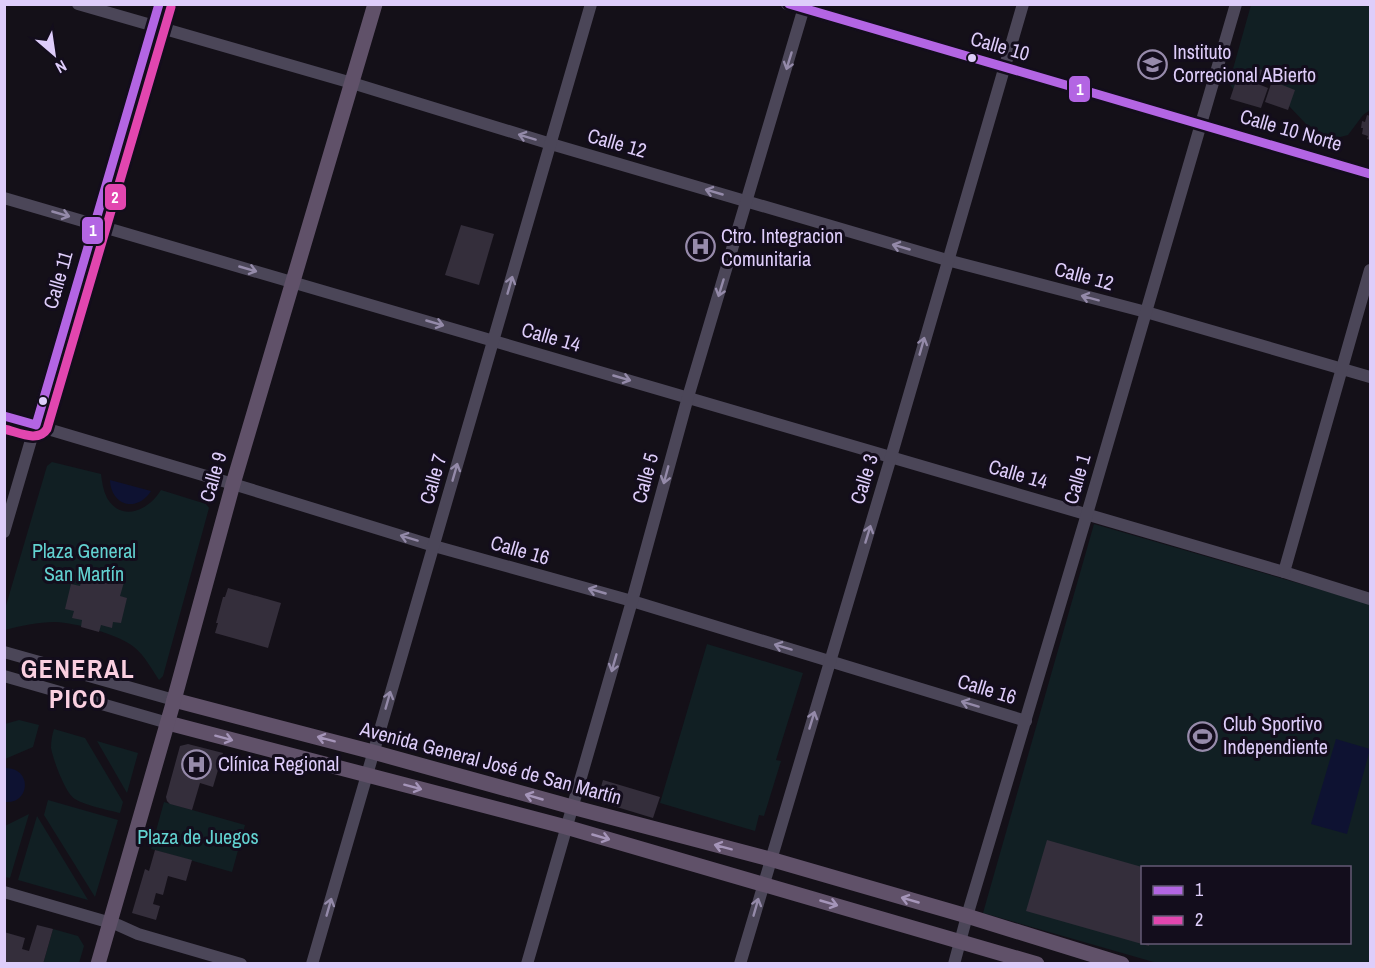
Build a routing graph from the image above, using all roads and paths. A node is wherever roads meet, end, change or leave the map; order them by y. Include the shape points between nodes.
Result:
1 (78, 4) edge
2 (159, 4) edge
3 (375, 4) edge
4 (591, 4) edge
5 (788, 4) edge
6 (1023, 4) edge
7 (1236, 4) edge
8 (804, 7) edge
9 (153, 26) junction
10 (1005, 67) junction
11 (352, 83) junction
12 (1201, 124) junction
13 (551, 144) junction
14 (1371, 174) edge
15 (4, 198) edge
16 (747, 201) junction
17 (95, 224) junction
18 (947, 260) junction
19 (1371, 270) edge
20 (293, 282) junction
21 (1146, 312) junction
22 (494, 341) junction
23 (1342, 369) junction
24 (1371, 377) edge
25 (688, 397) junction
26 (4, 416) edge
27 (36, 425) junction
28 (891, 457) junction
29 (233, 484) junction
30 (1087, 514) junction
31 (4, 532) edge
32 (434, 546) junction
33 (1284, 572) junction
34 (1371, 599) edge
35 (632, 601) junction
36 (4, 652) edge
37 (830, 661) junction
38 (4, 676) edge
39 (174, 700) junction
40 (1026, 721) junction
41 (168, 723) junction
42 (373, 752) junction
43 (367, 776) junction
44 (572, 807) junction
45 (566, 827) junction
46 (770, 859) junction
47 (763, 884) junction
48 (4, 892) edge
49 (967, 916) junction
50 (110, 922) junction
51 (960, 941) junction
52 (98, 963) edge
53 (241, 963) edge
54 (312, 963) edge
55 (527, 963) edge
56 (740, 963) edge
57 (954, 963) edge
58 (1037, 963) edge
59 (1122, 963) edge

1 - 9 street, Calle 12
2 - 9 street, Calle 11
3 - 11 main road, Calle 9
4 - 13 street, Calle 7
5 - 8 street, Calle 10
6 - 10 street, Calle 3
7 - 12 street, Calle 1
8 - 10 street, Calle 10
8 -> 16 street, Calle 5
9 - 11 street, Calle 12
9 - 17 street, Calle 11
10 - 12 street, Calle 10
10 - 18 street, Calle 3
13 -> 11 street, Calle 12
11 - 20 main road, Calle 9
12 - 14 street, Calle 10 Norte
12 - 21 street, Calle 1
16 -> 13 street, Calle 12
22 -> 13 street, Calle 7
15 -> 17 street, Calle 14
18 -> 16 street, Calle 12
16 -> 25 street, Calle 5
17 -> 20 street, Calle 14
17 - 27 street, Calle 11
21 -> 18 street, Calle 12
28 -> 18 street, Calle 3
19 - 23 street
20 -> 22 street, Calle 14
20 - 29 main road, Calle 9
21 - 23 street, Calle 12
21 - 30 street, Calle 1
22 -> 25 street, Calle 14
32 -> 22 street, Calle 7
23 - 24 street, Calle 12
23 - 33 street
25 - 28 street, Calle 14
25 -> 35 street, Calle 5
26 - 27 street, Calle 16
27 - 29 street, Calle 16
27 - 31 street, Calle 11
28 - 30 street, Calle 14
37 -> 28 street, Calle 3
32 -> 29 street, Calle 16
29 - 39 main road, Calle 9
30 - 33 street, Calle 14
30 - 40 street, Calle 1
35 -> 32 street, Calle 16
42 -> 32 street, Calle 7
33 - 34 street, Calle 14
37 -> 35 street, Calle 16
35 -> 44 street, Calle 5
36 - 39 street, Avenida General José de San Martín
40 -> 37 street, Calle 16
46 -> 37 street, Calle 3
38 - 41 street
39 - 41 main road, Calle 9
42 -> 39 main road, Avenida General José de San Martín
40 - 49 street, Calle 1
41 -> 43 main road
41 - 50 main road, Calle 9
42 - 43 street, Calle 7
44 -> 42 main road, Avenida General José de San Martín
43 -> 45 main road
54 -> 43 street, Calle 7
44 - 45 street, Calle 5
46 -> 44 main road, Avenida General José de San Martín
45 -> 47 main road
45 - 55 street, Calle 5
46 - 47 street, Calle 3
49 -> 46 main road, Avenida General José de San Martín
47 -> 51 main road
56 -> 47 street, Calle 3
48 - 50 street
49 - 51 street, Calle 1
49 - 59 main road, Avenida General José de San Martín
50 - 52 main road, Calle 9
50 - 53 street via 138,934
51 - 57 street, Calle 1
51 - 58 main road

